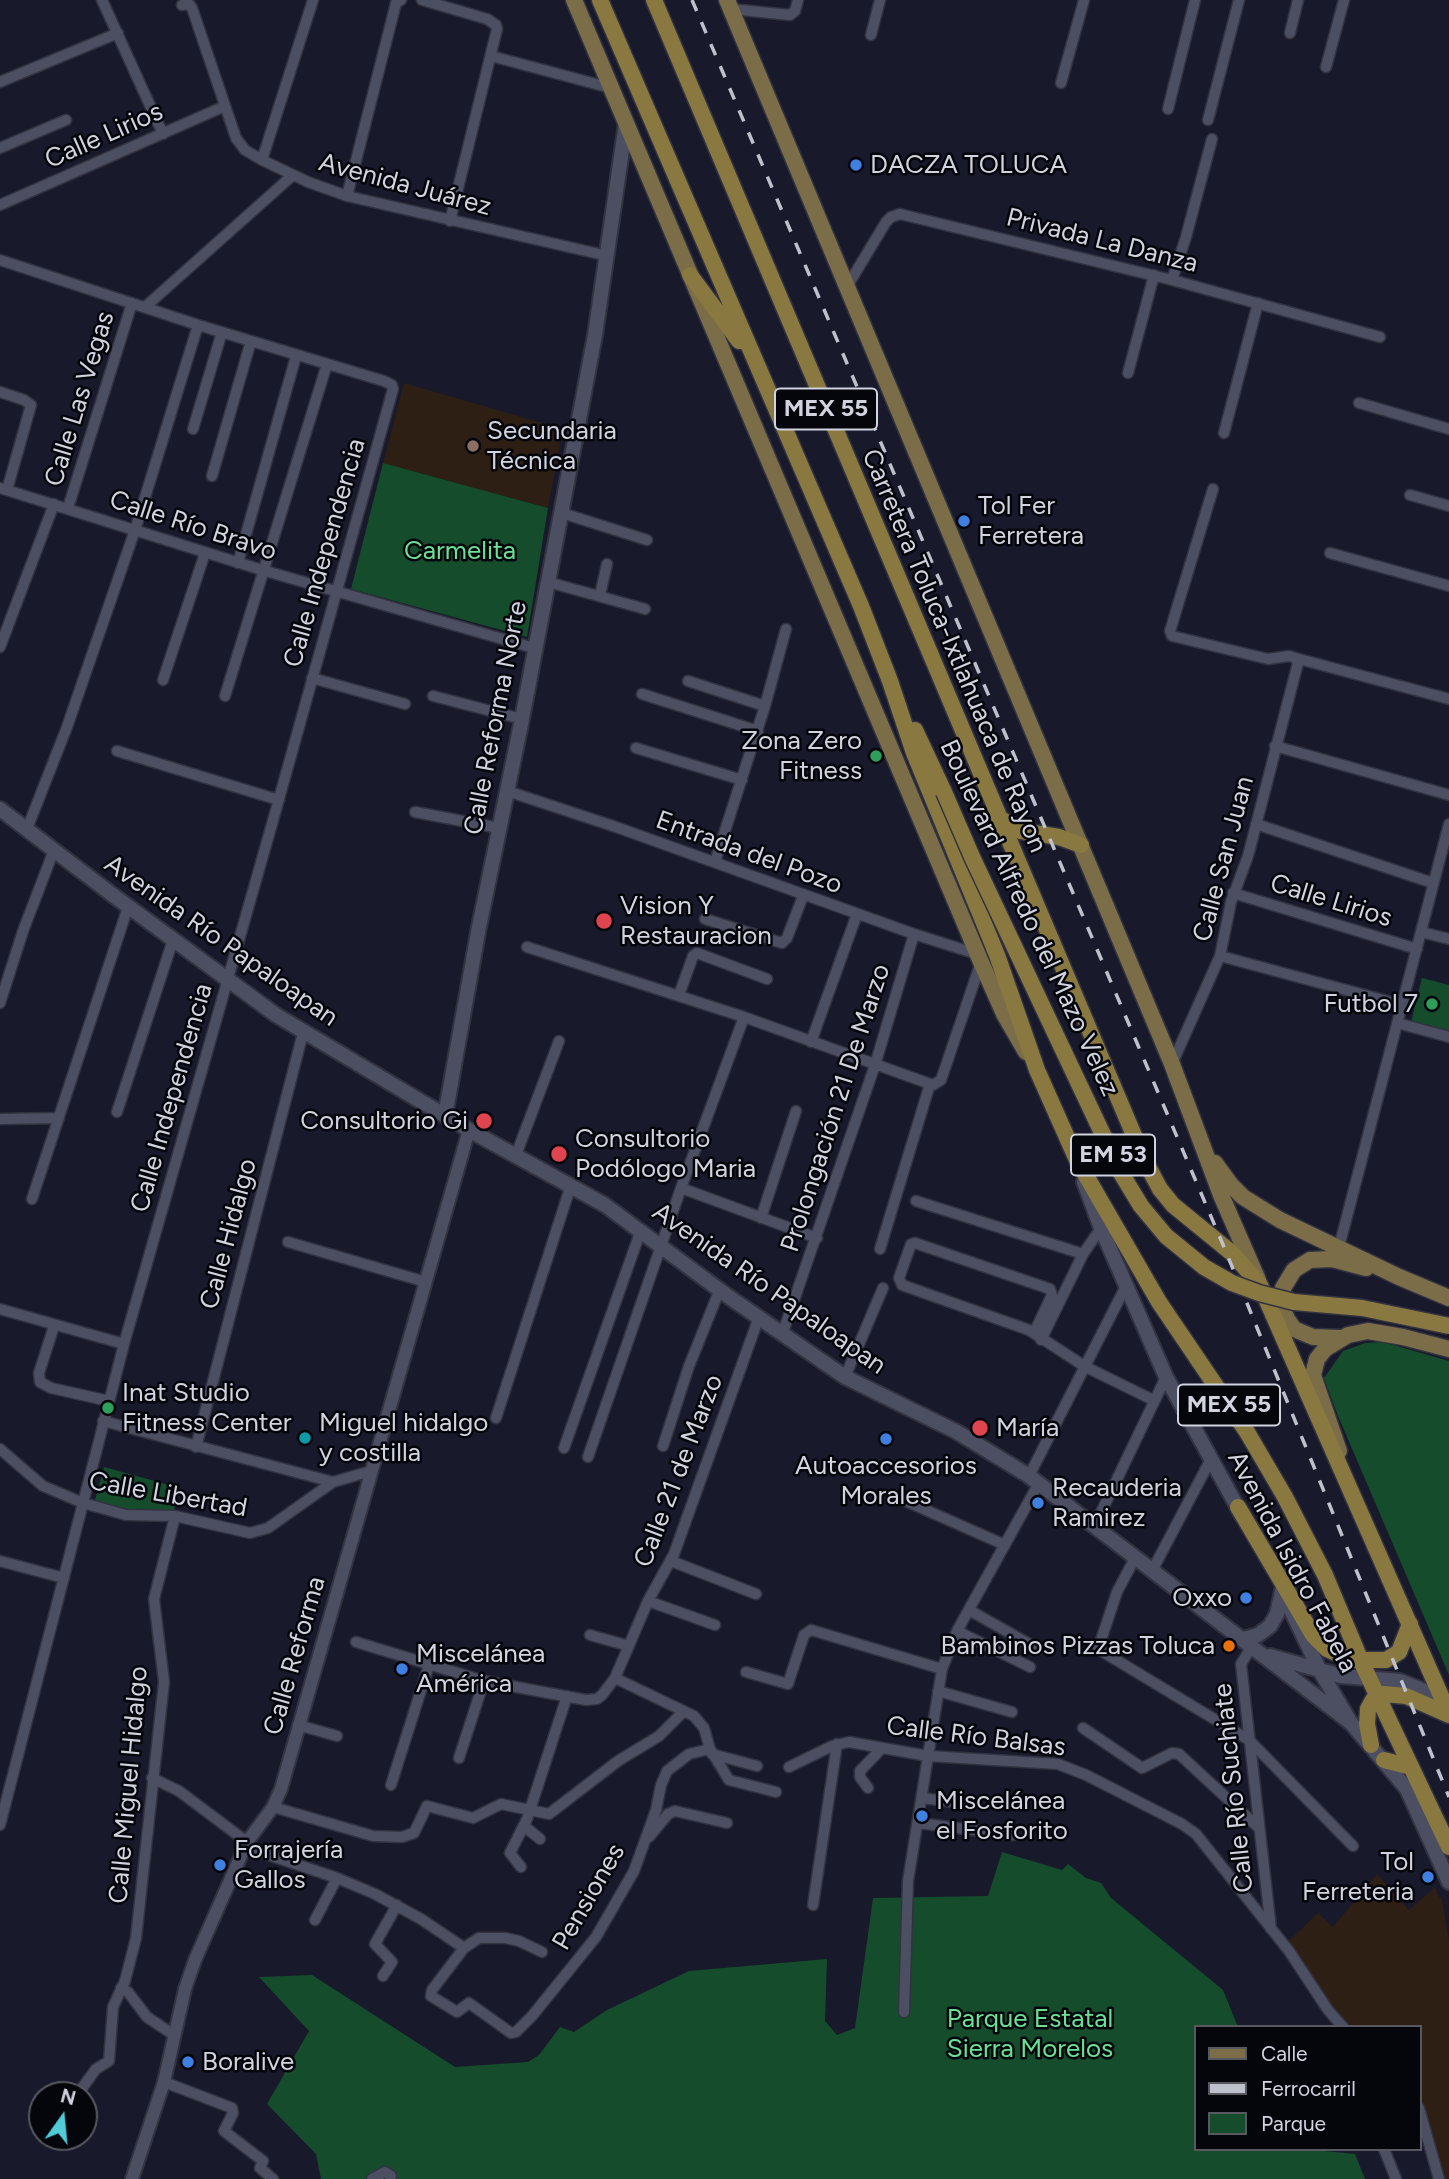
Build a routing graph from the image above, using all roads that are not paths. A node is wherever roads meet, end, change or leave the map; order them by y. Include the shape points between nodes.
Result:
1 (102, 0) edge
2 (313, 0) edge
3 (401, 0) edge
4 (422, 0) edge
5 (574, 0) edge
6 (600, 0) edge
7 (654, 0) edge
8 (798, 0) edge
9 (880, 0) edge
10 (1084, 0) edge
11 (1195, 0) edge
12 (1239, 0) edge
13 (1298, 0) edge
14 (1344, 0) edge
15 (182, 5) dead end
16 (729, 5) edge
17 (118, 33) junction
18 (1290, 33) dead end
19 (871, 35) dead end
20 (491, 56) junction
21 (1326, 67) dead end
22 (0, 82) edge
23 (1061, 83) dead end
24 (611, 88) junction
25 (225, 106) junction
26 (1168, 109) dead end
27 (66, 120) dead end
28 (1208, 120) dead end
29 (626, 123) junction
30 (163, 134) junction
31 (1212, 139) dead end
32 (0, 148) edge
33 (262, 160) junction
34 (293, 176) junction
35 (347, 196) junction
36 (0, 205) edge
37 (450, 221) junction
38 (608, 256) junction
39 (0, 260) edge
40 (690, 275) junction
41 (1154, 275) junction
42 (1172, 280) junction
43 (848, 285) junction
44 (132, 303) junction
45 (1258, 303) junction
46 (145, 307) junction
47 (198, 325) junction
48 (222, 332) junction
49 (1380, 337) dead end
50 (251, 341) junction
51 (296, 356) junction
52 (755, 363) junction
53 (327, 365) junction
54 (1128, 373) dead end
55 (0, 392) edge
56 (1359, 403) dead end
57 (193, 429) dead end
58 (1449, 429) edge
59 (1224, 433) dead end
60 (212, 476) dead end
61 (4, 489) edge
62 (1213, 489) dead end
63 (1410, 495) dead end
64 (54, 504) junction
65 (1449, 506) edge
66 (68, 508) junction
67 (562, 513) junction
68 (135, 530) junction
69 (647, 540) dead end
70 (205, 553) junction
71 (1330, 553) dead end
72 (238, 563) junction
73 (607, 564) dead end
74 (262, 570) junction
75 (548, 582) junction
76 (1449, 586) edge
77 (336, 591) junction
78 (600, 595) junction
79 (645, 609) dead end
80 (786, 629) dead end
81 (0, 647) edge
82 (534, 648) junction
83 (1299, 659) junction
84 (312, 678) junction
85 (163, 680) dead end
86 (688, 681) dead end
87 (890, 681) junction
88 (642, 694) dead end
89 (225, 696) dead end
90 (433, 696) dead end
91 (1449, 699) edge
92 (405, 704) dead end
93 (765, 705) junction
94 (522, 719) junction
95 (758, 731) junction
96 (1275, 746) junction
97 (636, 748) dead end
98 (117, 751) dead end
99 (742, 780) junction
100 (507, 790) junction
101 (1449, 795) edge
102 (279, 800) junction
103 (0, 809) edge
104 (415, 812) dead end
105 (999, 818) junction
106 (1256, 824) junction
107 (1449, 824) edge
108 (499, 828) junction
109 (27, 830) junction
110 (1081, 845) junction
111 (54, 850) junction
112 (715, 862) junction
113 (1433, 883) junction
114 (1233, 893) junction
115 (803, 895) junction
116 (128, 907) junction
117 (857, 914) junction
118 (705, 919) dead end
119 (1421, 932) junction
120 (914, 934) junction
121 (1449, 939) edge
122 (173, 940) junction
123 (527, 947) dead end
124 (1417, 949) junction
125 (1220, 956) junction
126 (979, 958) junction
127 (767, 979) dead end
128 (228, 981) junction
129 (679, 995) junction
130 (0, 1003) edge
131 (1402, 1005) junction
132 (744, 1017) junction
133 (1397, 1023) junction
134 (303, 1033) junction
135 (1449, 1037) edge
136 (559, 1041) dead end
137 (811, 1042) junction
138 (1172, 1064) junction
139 (875, 1065) junction
140 (1037, 1070) junction
141 (934, 1084) junction
142 (796, 1111) dead end
143 (117, 1112) dead end
144 (446, 1116) junction
145 (59, 1118) junction
146 (0, 1119) edge
147 (469, 1130) junction
148 (1203, 1146) junction
149 (516, 1155) junction
150 (1077, 1160) junction
151 (571, 1185) junction
152 (681, 1188) junction
153 (32, 1199) dead end
154 (916, 1200) dead end
155 (761, 1218) junction
156 (1101, 1228) junction
157 (641, 1230) junction
158 (817, 1238) junction
159 (288, 1242) dead end
160 (662, 1246) junction
161 (1339, 1247) junction
162 (880, 1249) dead end
163 (1083, 1254) junction
164 (1399, 1277) junction
165 (426, 1282) junction
166 (1260, 1285) junction
167 (1126, 1286) junction
168 (883, 1288) dead end
169 (720, 1289) junction
170 (1449, 1298) edge
171 (0, 1309) edge
172 (759, 1317) junction
173 (54, 1326) junction
174 (1449, 1326) edge
175 (782, 1335) junction
176 (1038, 1337) junction
177 (1341, 1338) junction
178 (124, 1345) junction
179 (1449, 1349) edge
180 (1084, 1366) junction
181 (845, 1377) junction
182 (1166, 1377) junction
183 (1153, 1400) junction
184 (109, 1401) junction
185 (496, 1418) dead end
186 (103, 1421) junction
187 (663, 1446) dead end
188 (196, 1447) junction
189 (564, 1448) dead end
190 (0, 1449) edge
191 (588, 1457) dead end
192 (1211, 1459) junction
193 (371, 1471) junction
194 (1034, 1479) junction
195 (333, 1482) junction
196 (1353, 1494) junction
197 (901, 1499) dead end
198 (83, 1503) junction
199 (1238, 1507) junction
200 (175, 1516) junction
201 (1096, 1525) junction
202 (1005, 1545) junction
203 (1136, 1556) junction
204 (0, 1561) edge
205 (671, 1561) junction
206 (1153, 1569) junction
207 (64, 1578) junction
208 (1282, 1591) junction
209 (756, 1594) dead end
210 (648, 1601) junction
211 (968, 1610) junction
212 (1410, 1624) junction
213 (715, 1625) dead end
214 (957, 1632) junction
215 (590, 1635) dead end
216 (356, 1642) dead end
217 (628, 1646) junction
218 (1253, 1646) junction
219 (1038, 1649) dead end
220 (1361, 1661) junction
221 (429, 1665) junction
222 (1030, 1667) dead end
223 (942, 1670) junction
224 (1320, 1671) junction
225 (746, 1672) dead end
226 (615, 1678) junction
227 (1369, 1678) junction
228 (484, 1681) junction
229 (938, 1691) junction
230 (567, 1696) junction
231 (1378, 1697) junction
232 (1442, 1698) junction
233 (684, 1711) junction
234 (1012, 1712) dead end
235 (1449, 1714) edge
236 (1351, 1723) junction
237 (298, 1725) junction
238 (1083, 1728) dead end
239 (337, 1736) dead end
240 (1249, 1740) junction
241 (837, 1744) junction
242 (1371, 1745) junction
243 (882, 1748) junction
244 (711, 1752) junction
245 (929, 1756) junction
246 (459, 1758) dead end
247 (1384, 1760) junction
248 (757, 1766) dead end
249 (1411, 1767) junction
250 (789, 1768) dead end
251 (152, 1778) junction
252 (391, 1785) dead end
253 (868, 1788) dead end
254 (1407, 1789) junction
255 (776, 1792) dead end
256 (922, 1798) junction
257 (3, 1800) edge
258 (970, 1804) dead end
259 (273, 1807) junction
260 (530, 1811) junction
261 (727, 1823) dead end
262 (918, 1823) junction
263 (0, 1825) edge
264 (524, 1826) junction
265 (1258, 1827) junction
266 (1013, 1835) dead end
267 (540, 1839) dead end
268 (644, 1843) junction
269 (246, 1845) junction
270 (1353, 1846) dead end
271 (1449, 1847) edge
272 (521, 1867) dead end
273 (337, 1878) junction
274 (1449, 1882) edge
275 (397, 1905) junction
276 (813, 1905) dead end
277 (315, 1920) dead end
278 (1271, 1929) junction
279 (464, 1948) junction
280 (542, 1952) dead end
281 (383, 1976) dead end
282 (125, 1990) junction
283 (1328, 2010) junction
284 (904, 2012) dead end
285 (1334, 2025) edge
286 (1341, 2025) edge
287 (174, 2035) junction
288 (87, 2081) edge
289 (164, 2082) junction
290 (1421, 2115) edge
291 (1385, 2151) edge
292 (391, 2176) dead end
293 (132, 2179) edge
294 (273, 2179) edge
295 (372, 2179) edge
296 (1396, 2179) edge
297 (1439, 2179) edge

1 - 17 street
2 - 33 street
3 - 35 street via 394,11
4 - 20 street via 492,21 497,29
5 - 24 main road
6 - 52 highway, MEX 55
7 - 105 highway, Carretera Toluca-Ixtlahuaca de Rayon / MEX 55
8 - 16 street via 790,15
9 - 19 street
10 - 23 street
11 - 26 street
12 - 28 street
13 - 18 street
14 - 21 street
15 - 25 street, Avenida Juárez via 192,8
16 - 43 main road, Carretera Toluca-Ixtlahuaca de Rayon
17 - 22 street
17 - 30 street
20 - 24 street
20 - 37 street
24 - 29 main road
25 - 30 street, Calle Lirios
25 - 33 street, Avenida Juárez via 241,145
27 - 32 street
29 - 38 main road, Calle Reforma Norte
29 - 40 main road
30 - 36 street, Calle Lirios
31 - 42 street
33 - 34 street, Avenida Juárez
34 - 35 street, Avenida Juárez
34 - 46 street
35 - 37 street, Avenida Juárez
37 - 38 street, Avenida Juárez
38 - 67 main road, Calle Reforma Norte
39 - 44 street
40 - 52 highway
40 - 126 main road
41 - 42 street, Privada La Danza
41 - 43 street, Privada La Danza via 900,214 886,222
41 - 54 street
42 - 45 street, Privada La Danza
43 - 110 main road, Carretera Toluca-Ixtlahuaca de Rayon
44 - 46 street
44 - 66 street, Calle Las Vegas
45 - 49 street, Privada La Danza
45 - 59 street
46 - 47 street
47 - 48 street
47 - 68 street
48 - 50 street
48 - 57 street
50 - 51 street
50 - 60 street
51 - 53 street
51 - 72 street
52 - 87 highway, MEX 55
53 - 74 street
53 - 77 street, Calle Independencia via 392,386
55 - 61 street via 31,405
56 - 58 street
61 - 64 street, Calle Río Bravo
62 - 83 street via 1170,634 1268,659
63 - 65 street
64 - 66 street, Calle Río Bravo
64 - 81 street, Calle Las Vegas
66 - 68 street, Calle Río Bravo
67 - 69 street
67 - 75 main road, Calle Reforma Norte
68 - 70 street, Calle Río Bravo
68 - 109 street
70 - 72 street, Calle Río Bravo
70 - 85 street
71 - 76 street
72 - 74 street, Calle Río Bravo
73 - 78 street
74 - 77 street, Calle Río Bravo
74 - 89 street
75 - 78 street
75 - 82 main road, Calle Reforma Norte
77 - 82 street, Calle Río Bravo
77 - 84 street, Calle Independencia
78 - 79 street
80 - 93 street
82 - 94 main road, Calle Reforma Norte
83 - 91 street
83 - 96 street, Calle San Juan
84 - 92 street
84 - 102 street, Calle Independencia
86 - 93 street
87 - 140 highway, MEX 55
87 - 174 highway, Boulevard Alfredo del Mazo Velez / EM 53, bridge via 1121,1173 1166,1236 1204,1267 1259,1293
88 - 95 street
90 - 94 street
93 - 95 street
94 - 100 main road, Calle Reforma Norte
95 - 99 street
96 - 101 street
96 - 106 street, Calle San Juan
97 - 99 street
98 - 102 street
99 - 112 street
100 - 108 main road, Calle Reforma Norte
100 - 112 street, Entrada del Pozo
102 - 128 street, Calle Independencia
103 - 109 main road, Avenida Río Papaloapan
104 - 108 street
105 - 110 highway via 1021,831
105 - 166 highway, Carretera Toluca-Ixtlahuaca de Rayon / MEX 55 via 1151,1174 1172,1205 1233,1254
106 - 113 street
106 - 114 street, Calle San Juan
107 - 113 street
108 - 144 main road, Calle Reforma Norte
109 - 111 main road, Avenida Río Papaloapan
110 - 138 main road, Carretera Toluca-Ixtlahuaca de Rayon
111 - 116 main road, Avenida Río Papaloapan
111 - 130 street
112 - 115 street, Entrada del Pozo
113 - 119 street
114 - 124 street, Calle Lirios
114 - 125 street, Calle San Juan
115 - 117 street, Entrada del Pozo
115 - 118 street via 782,943
116 - 122 main road, Avenida Río Papaloapan
116 - 145 street
117 - 120 street, Entrada del Pozo
117 - 137 street
119 - 121 street
119 - 124 street
120 - 126 street, Entrada del Pozo
120 - 139 street, Prolongación 21 De Marzo
122 - 128 main road, Avenida Río Papaloapan
122 - 143 street
123 - 129 street
124 - 131 street
125 - 131 street
125 - 138 street, Calle San Juan
126 - 140 main road via 1004,1014
126 - 141 street via 941,1080
127 - 129 street via 697,953
128 - 134 main road, Avenida Río Papaloapan
128 - 178 street, Calle Independencia
129 - 132 street
131 - 133 street
132 - 137 street
132 - 152 street
133 - 135 street
133 - 161 street
134 - 144 main road, Avenida Río Papaloapan
134 - 188 street, Calle Hidalgo
136 - 149 street
137 - 139 street
138 - 148 main road, Carretera Toluca-Ixtlahuaca de Rayon
139 - 141 street
139 - 158 street, Prolongación 21 De Marzo
140 - 150 highway, MEX 55
141 - 162 street
142 - 155 street
144 - 147 main road, Avenida Río Papaloapan
145 - 146 street
145 - 153 street
147 - 149 main road, Avenida Río Papaloapan
147 - 165 street, Calle Reforma
148 - 161 main road via 1243,1197
148 - 166 main road
149 - 151 main road, Avenida Río Papaloapan
150 - 156 main road, Avenida Isidro Fabela / MEX 55
150 - 220 highway, Avenida Isidro Fabela / MEX 55 via 1159,1302 1265,1461 1325,1575
151 - 157 main road, Avenida Río Papaloapan
151 - 185 street
152 - 155 street
152 - 160 street
154 - 163 street
155 - 158 street
156 - 163 street
156 - 167 main road, Avenida Isidro Fabela / MEX 55
157 - 160 main road, Avenida Río Papaloapan
157 - 189 street
158 - 175 street, Prolongación 21 De Marzo
159 - 165 street
160 - 169 main road, Avenida Río Papaloapan
160 - 191 street
161 - 164 main road
163 - 176 street
164 - 170 main road
164 - 177 main road via 1332,1259 1310,1260 1294,1270 1282,1294 1289,1324 1305,1335
165 - 193 street, Calle Reforma
166 - 196 highway, MEX 55
167 - 180 street
167 - 182 main road, Avenida Isidro Fabela / MEX 55
168 - 181 street
169 - 172 main road, Avenida Río Papaloapan
169 - 187 street
171 - 173 street
172 - 175 main road, Avenida Río Papaloapan
172 - 205 street, Calle 21 de Marzo
173 - 178 street
173 - 184 street via 40,1382
175 - 181 main road, Avenida Río Papaloapan
176 - 176 street via 902,1285 899,1278 911,1244 1050,1289
176 - 180 street
177 - 179 main road via 1368,1331
177 - 196 main road via 1321,1353 1313,1375
178 - 184 street, Calle Independencia
180 - 183 street
180 - 194 street
181 - 194 main road, Avenida Río Papaloapan via 957,1432
182 - 183 street
182 - 192 main road, Avenida Isidro Fabela / MEX 55
183 - 201 street
184 - 186 street, Calle Independencia
186 - 188 street
186 - 198 street, Calle Independencia
188 - 195 street
190 - 198 street, Calle Libertad via 43,1486
192 - 199 main road, Avenida Isidro Fabela / MEX 55
192 - 206 street
193 - 195 street, Calle Libertad
193 - 237 street, Calle Reforma
194 - 201 main road, Avenida Río Papaloapan
194 - 202 street
195 - 200 street, Calle Libertad via 258,1532
196 - 212 highway, MEX 55
197 - 202 street
198 - 200 street, Calle Libertad via 127,1515
198 - 207 street, Calle Independencia
199 - 208 main road, Avenida Isidro Fabela / MEX 55
199 - 220 highway via 1313,1635 1338,1656
200 - 251 street, Calle Miguel Hidalgo via 154,1599 164,1682
201 - 203 main road, Avenida Río Papaloapan
202 - 211 street
203 - 206 main road, Avenida Río Papaloapan
203 - 240 street via 1117,1592 1098,1649
204 - 207 street
205 - 209 street
205 - 210 street, Calle 21 de Marzo
206 - 218 main road, Avenida Río Papaloapan
207 - 257 street, Calle Independencia
208 - 218 main road via 1277,1614
208 - 224 main road, Avenida Isidro Fabela / MEX 55
210 - 213 street
210 - 217 street, Calle 21 de Marzo
211 - 214 street
211 - 219 street
212 - 220 highway via 1395,1656 1380,1662
212 - 232 highway, MEX 55
214 - 222 street
214 - 223 street
215 - 217 street
216 - 221 street
217 - 226 street, Calle 21 de Marzo
218 - 224 main road, Avenida Río Papaloapan
218 - 236 main road, Avenida Río Papaloapan
218 - 240 street, Calle Río Suchiate via 1241,1664
220 - 227 highway, Avenida Isidro Fabela / MEX 55
221 - 228 street
221 - 252 street
223 - 225 street via 811,1630 804,1635 788,1684
223 - 229 street
224 - 227 main road, Avenida Río Papaloapan
224 - 236 main road, Avenida Isidro Fabela / MEX 55
226 - 230 street, Calle 21 de Marzo via 592,1700
226 - 233 street
227 - 231 highway, Avenida Isidro Fabela / MEX 55
227 - 232 main road, Avenida Río Papaloapan via 1408,1683
228 - 230 street
228 - 246 street
229 - 234 street
229 - 245 street
230 - 260 street
231 - 235 highway via 1406,1696
231 - 242 highway via 1367,1714
231 - 249 highway, Avenida Isidro Fabela / MEX 55
232 - 235 highway, MEX 55
233 - 244 street via 700,1722
233 - 260 street via 659,1736 618,1761 553,1812
236 - 242 main road, Avenida Isidro Fabela / MEX 55
237 - 239 street
237 - 259 street, Calle Reforma
238 - 265 street via 1142,1768 1172,1753 1180,1754
240 - 265 street, Calle Río Suchiate
240 - 270 street
241 - 243 street, Calle Río Balsas
241 - 250 street
241 - 276 street
242 - 247 main road, Avenida Isidro Fabela / MEX 55
243 - 245 street, Calle Río Balsas
243 - 253 street via 860,1772
244 - 248 street
244 - 255 street via 729,1780
244 - 268 street, Pensiones via 689,1754 667,1772
245 - 256 street
245 - 278 street, Calle Río Balsas via 1045,1762 1086,1775 1196,1834
247 - 249 highway
247 - 254 main road, Avenida Isidro Fabela / MEX 55
249 - 254 highway
249 - 271 highway, Avenida Isidro Fabela / MEX 55
251 - 269 street via 179,1791
251 - 282 street, Calle Miguel Hidalgo via 136,1938
254 - 274 main road, Avenida Isidro Fabela / MEX 55
256 - 258 street
256 - 262 street
257 - 263 street, Calle Independencia
259 - 260 street via 364,1834 402,1837 418,1829 427,1806 473,1818 501,1804
259 - 269 street, Calle Reforma
260 - 264 street
261 - 268 street via 675,1811
262 - 266 street
262 - 284 street via 908,1881
264 - 267 street
264 - 272 street via 509,1854
265 - 278 street, Calle Río Suchiate
268 - 279 street, Pensiones via 634,1871 592,1942 514,2033 469,2003 457,2012 431,1996
269 - 273 street
269 - 287 street, Calle Reforma via 184,1989
273 - 275 street
273 - 277 street
275 - 279 street
275 - 281 street via 375,1944 392,1962
278 - 283 street, Calle Río Balsas
279 - 280 street via 491,1936 519,1941
282 - 287 street via 147,2017
282 - 288 street, Calle Miguel Hidalgo via 113,2007 109,2061
283 - 285 street
283 - 286 street
287 - 289 street, Calle Reforma
289 - 293 street, Calle Reforma
289 - 294 street via 232,2108 224,2131 263,2161 260,2168
290 - 297 street
291 - 296 street
292 - 295 street via 385,2172

